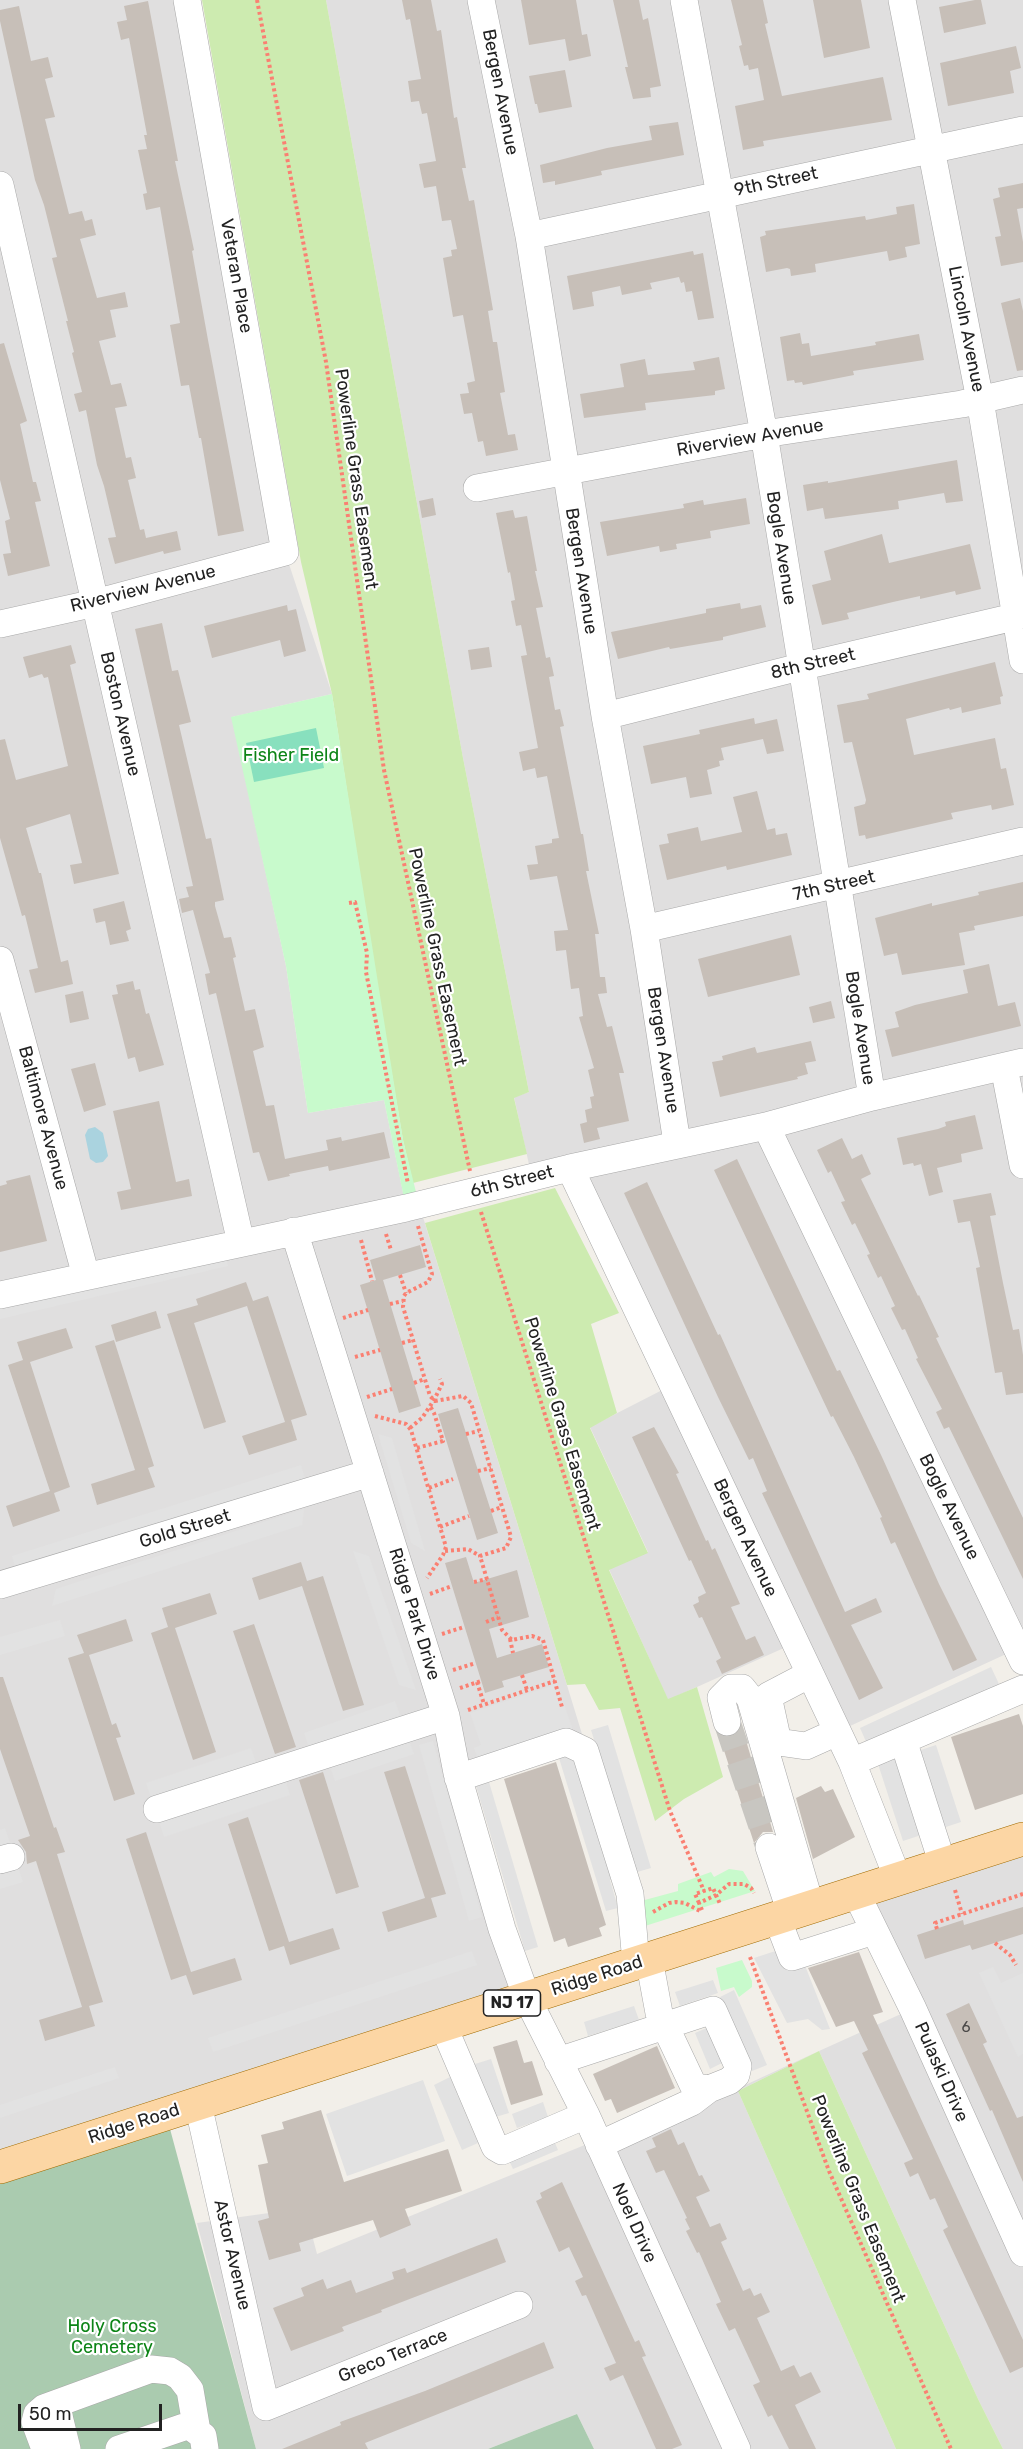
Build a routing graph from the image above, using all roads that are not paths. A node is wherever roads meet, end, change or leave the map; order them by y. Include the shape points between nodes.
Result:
1 (187, 0) edge
2 (481, 0) edge
3 (684, 0) edge
4 (902, 0) edge
5 (1023, 130) edge
6 (932, 147) junction
7 (0, 185) edge
8 (721, 194) junction
9 (529, 236) junction
10 (1023, 390) edge
11 (980, 400) junction
12 (764, 434) junction
13 (565, 471) junction
14 (477, 488) dead end
15 (285, 552) joint
16 (95, 603) junction
17 (1019, 616) edge
18 (0, 624) edge
19 (1023, 660) edge
20 (800, 667) junction
21 (605, 716) junction
22 (1023, 840) edge
23 (837, 885) junction
24 (644, 929) junction
25 (0, 960) edge
26 (1013, 1065) edge
27 (872, 1097) junction
28 (766, 1126) junction
29 (677, 1143) junction
30 (1023, 1165) edge
31 (570, 1168) junction
32 (294, 1231) junction
33 (241, 1243) junction
34 (86, 1275) junction
35 (0, 1295) edge
36 (370, 1473) junction
37 (0, 1584) edge
38 (1023, 1661) edge
39 (810, 1674) junction
40 (1023, 1689) edge
41 (447, 1721) junction
42 (728, 1722) tunnel mouth
43 (837, 1732) junction
44 (903, 1740) junction
45 (852, 1762) junction
46 (458, 1778) junction
47 (157, 1809) dead end
48 (1023, 1839) edge
49 (769, 1847) tunnel mouth
50 (949, 1877) junction
51 (898, 1879) junction
52 (856, 1893) junction
53 (793, 1913) junction
54 (874, 1931) junction
55 (643, 1961) junction
56 (526, 1998) junction
57 (443, 2025) junction
58 (666, 2026) junction
59 (558, 2061) junction
60 (698, 2093) junction
61 (198, 2104) junction
62 (586, 2115) junction
63 (599, 2145) junction
64 (0, 2167) edge
65 (1023, 2253) edge
66 (519, 2305) dead end
67 (57, 2404) junction
68 (266, 2407) joint
69 (201, 2440) edge
70 (45, 2449) edge
71 (67, 2449) edge
72 (119, 2449) edge
73 (737, 2449) edge

1 - 15 street, Veteran Place
2 - 9 street, Bergen Avenue
3 - 8 street, Bogle Avenue
4 - 6 street, Lincoln Avenue
5 - 6 street, 9th Street
6 - 8 street, 9th Street
6 - 11 street, Lincoln Avenue
7 - 16 street, Boston Avenue
8 - 9 street, 9th Street
8 - 12 street, Bogle Avenue
9 - 13 street, Bergen Avenue
10 - 11 street, Riverview Avenue
11 - 12 street, Riverview Avenue
11 - 17 street, Lincoln Avenue
12 - 13 street, Riverview Avenue
12 - 20 street, Bogle Avenue
13 - 14 street, Riverview Avenue
13 - 21 street, Bergen Avenue
15 - 16 street, Riverview Avenue
16 - 18 street, Riverview Avenue
16 - 33 street, Boston Avenue
17 - 19 street, Lincoln Avenue
17 - 20 street, 8th Street
20 - 21 street, 8th Street
20 - 23 street, Bogle Avenue
21 - 24 street, Bergen Avenue
22 - 23 street, 7th Street
23 - 24 street, 7th Street
23 - 27 street, Bogle Avenue
24 - 29 street, Bergen Avenue
25 - 34 street, Baltimore Avenue
26 - 27 street, 6th Street
26 - 30 street
27 - 28 street, 6th Street
28 - 29 street, 6th Street
28 - 38 street, Bogle Avenue
29 - 31 street, 6th Street
31 - 32 street, 6th Street
31 - 39 street, Bergen Avenue
32 - 33 street, 6th Street
32 - 36 street, Ridge Park Drive
33 - 34 street, 6th Street
34 - 35 street, 6th Street
36 - 37 street, Gold Street
36 - 41 street, Ridge Park Drive
39 - 43 street, Bergen Avenue
39 - 43 street via 768,1696 778,1742 806,1746
40 - 44 street
41 - 46 street, Ridge Park Drive
41 - 47 street
42 - 53 street via 721,1698 731,1688 742,1688 750,1698
43 - 45 street, Bergen Avenue
44 - 45 street
44 - 50 street
45 - 51 street, Bergen Avenue
46 - 55 street via 566,1742 585,1751 630,1894
46 - 56 street, Ridge Park Drive
48 - 50 main road, Ridge Road / NJ 17
49 - 53 street
50 - 51 main road, Ridge Road / NJ 17
51 - 52 main road, Ridge Road / NJ 17
52 - 53 main road, Ridge Road / NJ 17
52 - 54 street, Pulaski Drive
53 - 54 street via 792,1957
53 - 55 main road, Ridge Road / NJ 17
54 - 65 street, Pulaski Drive
55 - 56 main road, Ridge Road / NJ 17
55 - 58 street
56 - 57 main road, Ridge Road / NJ 17
56 - 59 street, Noel Drive
57 - 61 main road, Ridge Road / NJ 17
57 - 62 street via 495,2147 502,2151
58 - 59 street
58 - 60 street
58 - 60 street via 712,2010 738,2070 729,2081
59 - 62 street, Noel Drive
60 - 63 street
61 - 64 main road, Ridge Road / NJ 17
61 - 68 street, Astor Avenue
62 - 63 street, Noel Drive
63 - 73 street, Noel Drive
66 - 68 street, Greco Terrace
67 - 69 street via 151,2369 170,2371 190,2390
67 - 70 street via 37,2414 35,2422
67 - 71 street
69 - 72 street via 191,2427 184,2427

